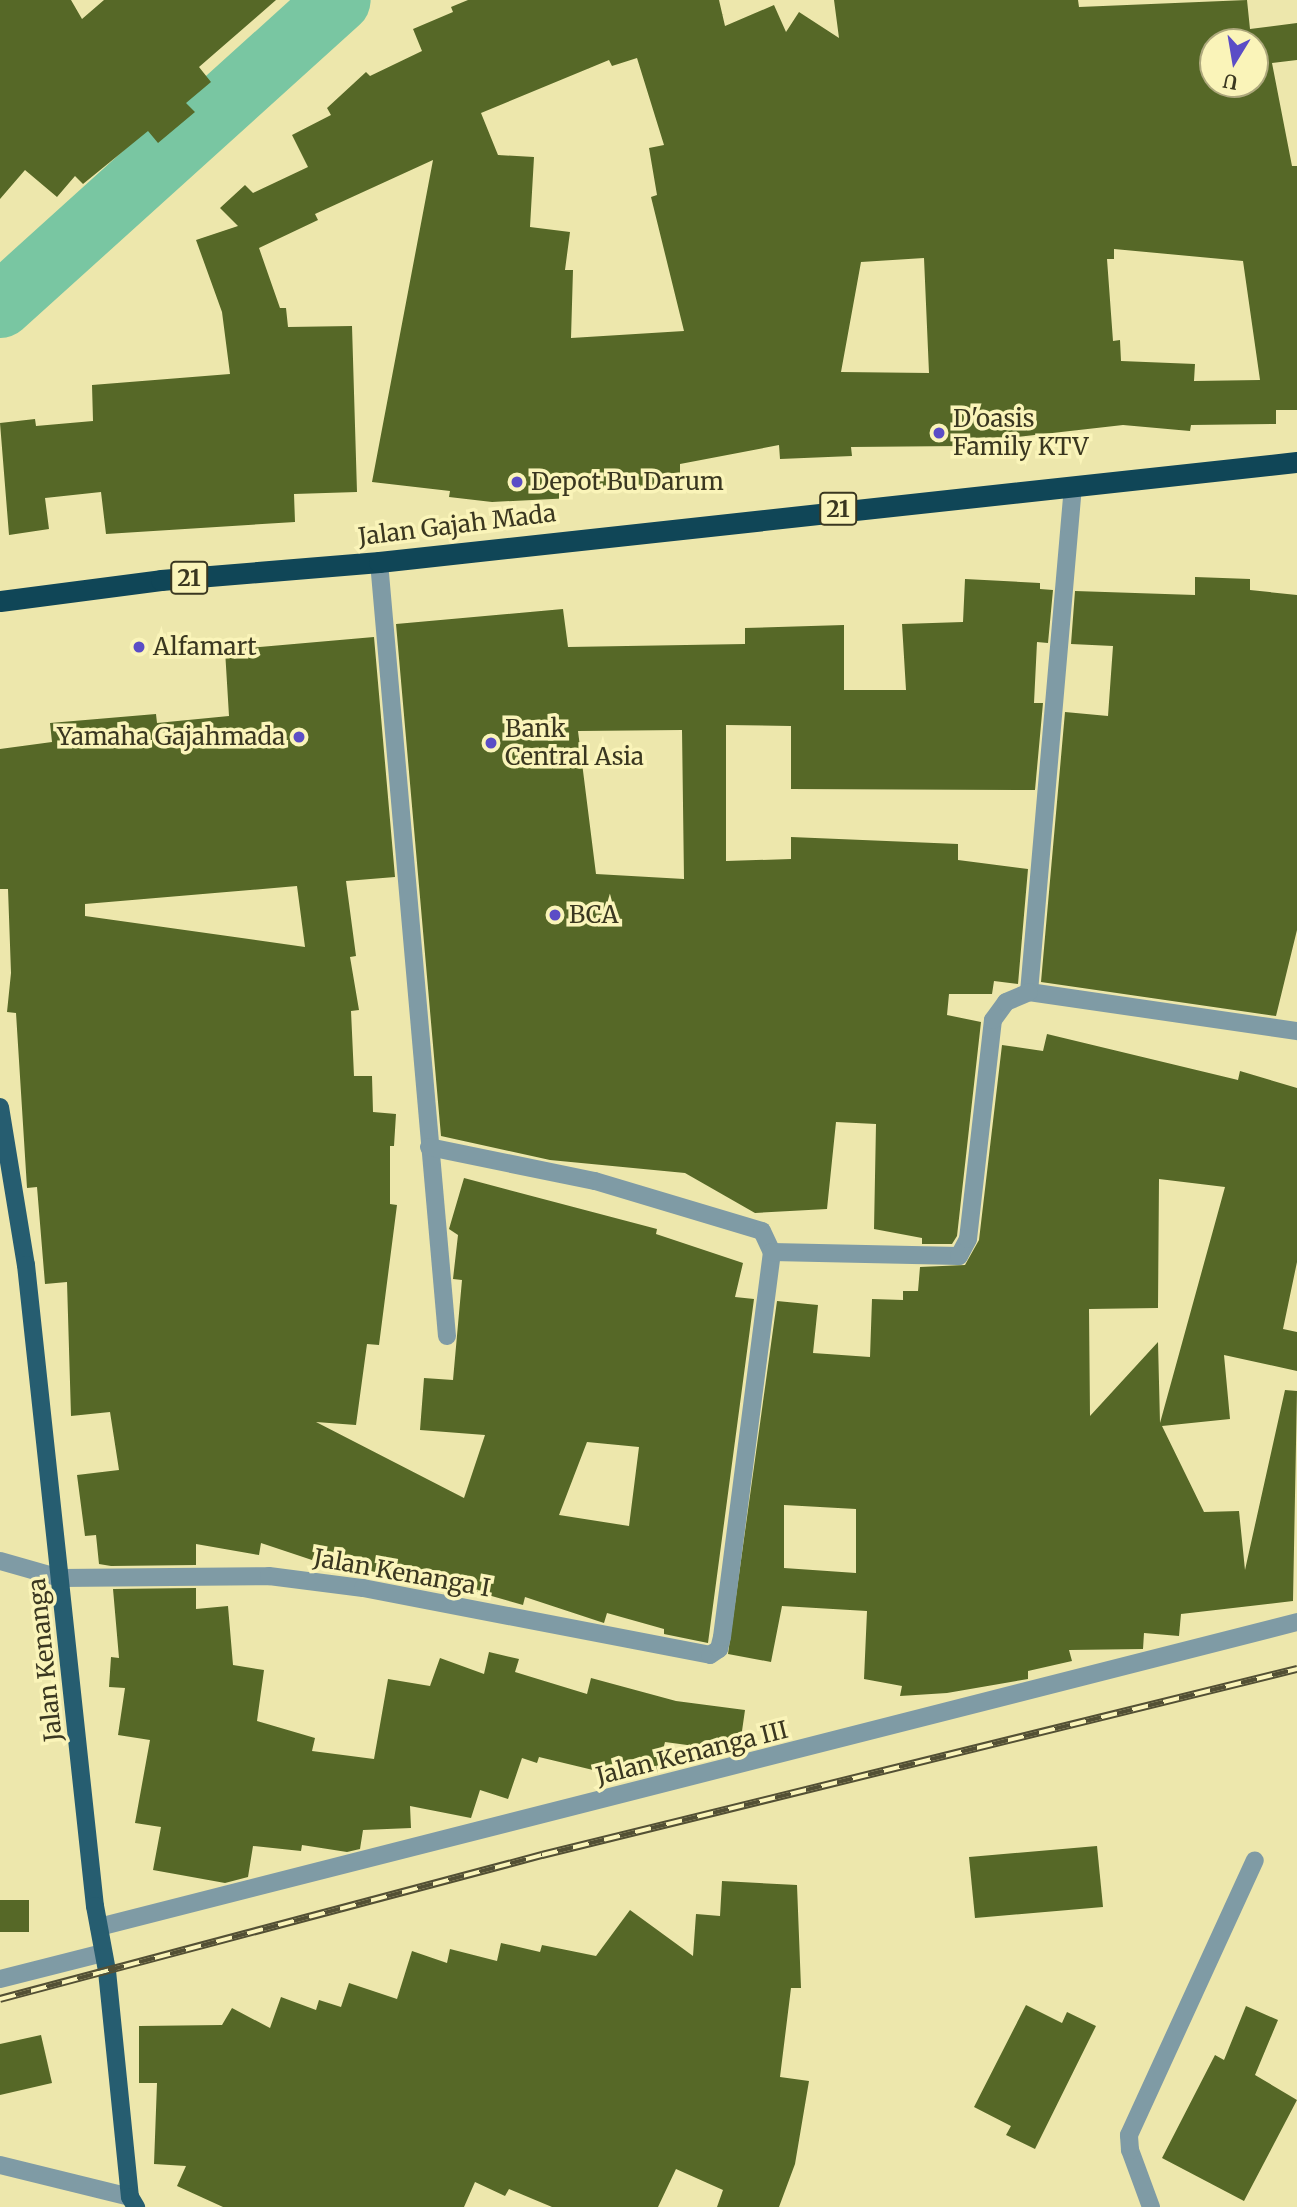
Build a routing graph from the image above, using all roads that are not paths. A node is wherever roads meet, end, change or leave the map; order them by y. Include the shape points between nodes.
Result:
1 (1297, 462) edge
2 (1073, 486) junction
3 (379, 562) junction
4 (0, 601) edge
5 (1029, 992) junction
6 (1297, 1031) edge
7 (0, 1108) edge
8 (429, 1147) junction
9 (772, 1252) junction
10 (447, 1336) dead end
11 (0, 1561) edge
12 (60, 1578) junction
13 (1297, 1622) edge
14 (1255, 1860) dead end
15 (99, 1927) junction
16 (103, 1953) junction
17 (0, 1979) edge
18 (0, 2165) edge
19 (133, 2202) edge
20 (1151, 2207) edge

1 - 2 highway, Jalan Gajah Mada / 21
2 - 3 highway, Jalan Gajah Mada / 21
2 - 5 street
3 - 4 highway, Jalan Gajah Mada / 21 via 162,580
3 - 8 street
5 - 6 street
5 - 9 street via 1006,1002 993,1020 965,1250 958,1256
7 - 12 main road, Jalan Kenanga via 26,1265
8 - 9 street via 595,1181 762,1231
8 - 10 street
9 - 12 street, Jalan Kenanga I via 722,1637 719,1649 710,1655 363,1588 269,1576
11 - 12 street
12 - 15 main road, Jalan Kenanga
13 - 15 street, Jalan Kenanga III
14 - 20 street via 1129,2134 1129,2150
15 - 16 main road, Jalan Kenanga
16 - 17 street
16 - 19 main road, Jalan Kenanga
18 - 19 street

